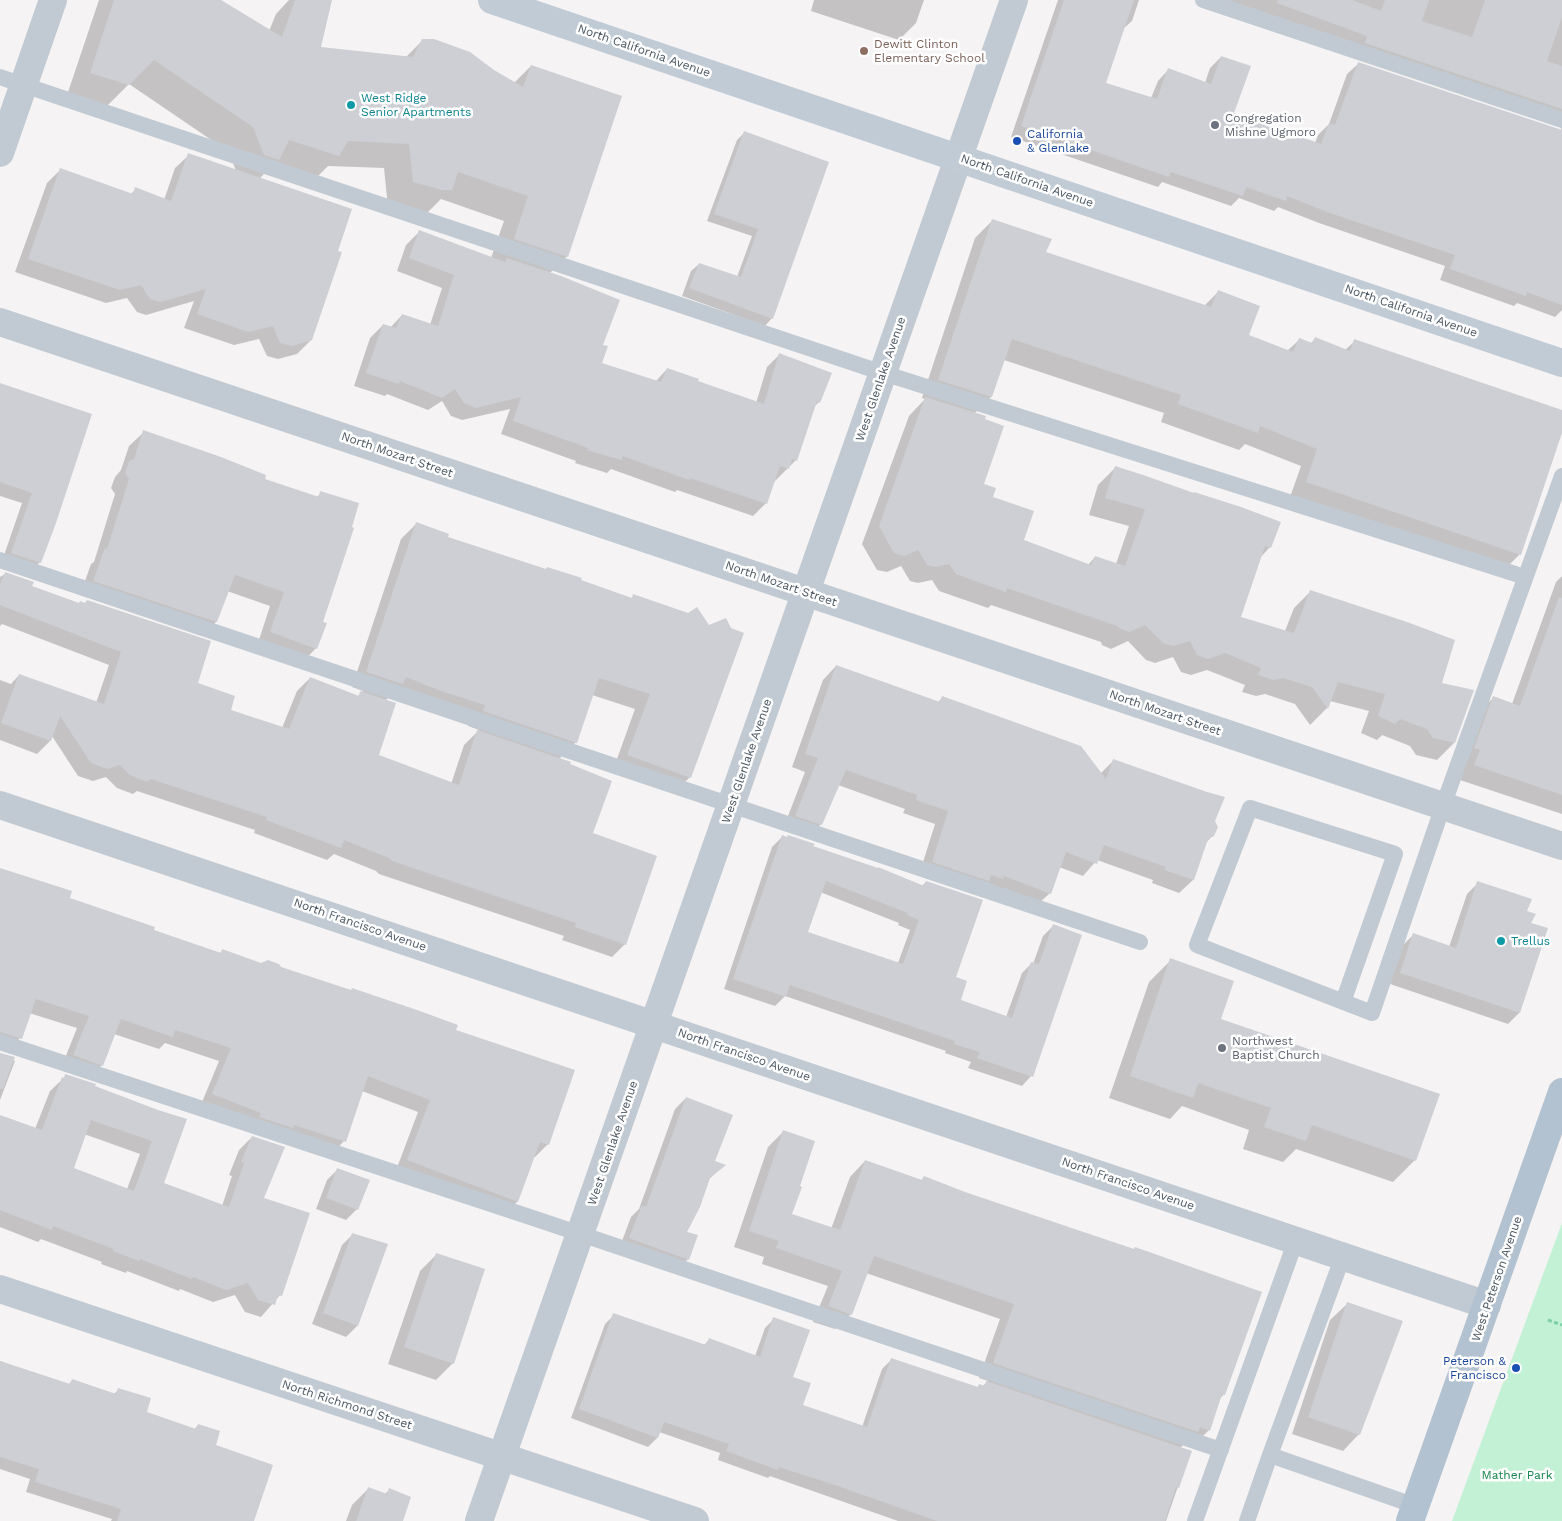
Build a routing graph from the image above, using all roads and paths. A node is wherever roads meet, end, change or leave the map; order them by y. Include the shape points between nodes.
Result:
1 (53, 0) edge
2 (492, 0) edge
3 (1014, 0) edge
4 (1203, 0) edge
5 (12, 80) edge
6 (1562, 120) edge
7 (0, 153) edge
8 (959, 158) junction
9 (0, 322) edge
10 (1562, 362) edge
11 (883, 373) junction
12 (1562, 476) edge
13 (0, 560) edge
14 (1525, 578) junction
15 (806, 592) junction
16 (0, 804) edge
17 (732, 805) junction
18 (1443, 806) junction
19 (1562, 846) edge
20 (1140, 942) dead end
21 (1343, 1002) junction
22 (654, 1025) junction
23 (0, 1042) edge
24 (1562, 1092) edge
25 (581, 1234) junction
26 (1296, 1240) junction
27 (1342, 1256) junction
28 (0, 1289) edge
29 (1487, 1305) junction
30 (1548, 1320) dead end
31 (1562, 1325) edge
32 (1221, 1450) junction
33 (502, 1456) junction
34 (1270, 1456) junction
35 (1413, 1514) edge
36 (479, 1521) edge
37 (694, 1521) edge
38 (1196, 1521) edge
39 (1247, 1521) edge

1 - 5 street
2 - 8 main road, North California Avenue
3 - 8 street, West Glenlake Avenue
4 - 6 lane
5 - 7 street
5 - 11 lane
8 - 10 main road, North California Avenue
8 - 11 street, West Glenlake Avenue
9 - 15 street, North Mozart Street
11 - 14 lane
11 - 15 street, West Glenlake Avenue
12 - 14 lane
13 - 17 lane
14 - 18 lane
15 - 17 street, West Glenlake Avenue
15 - 18 street, North Mozart Street
16 - 22 street, North Francisco Avenue
17 - 20 lane
17 - 22 street, West Glenlake Avenue
18 - 19 street, North Mozart Street
18 - 21 lane via 1372,1013
21 - 21 lane via 1395,854 1250,808 1197,946
22 - 25 street, West Glenlake Avenue
22 - 26 street, North Francisco Avenue
23 - 25 lane
24 - 29 main road, West Peterson Avenue
25 - 32 lane
25 - 33 street, West Glenlake Avenue
26 - 27 street, North Francisco Avenue
26 - 32 lane
27 - 29 street, North Francisco Avenue
27 - 34 lane
28 - 33 street, North Richmond Street
29 - 35 main road, West Peterson Avenue
30 - 31 path
32 - 38 lane
33 - 36 street, West Glenlake Avenue
33 - 37 street, North Richmond Street
34 - 35 lane
34 - 39 lane

